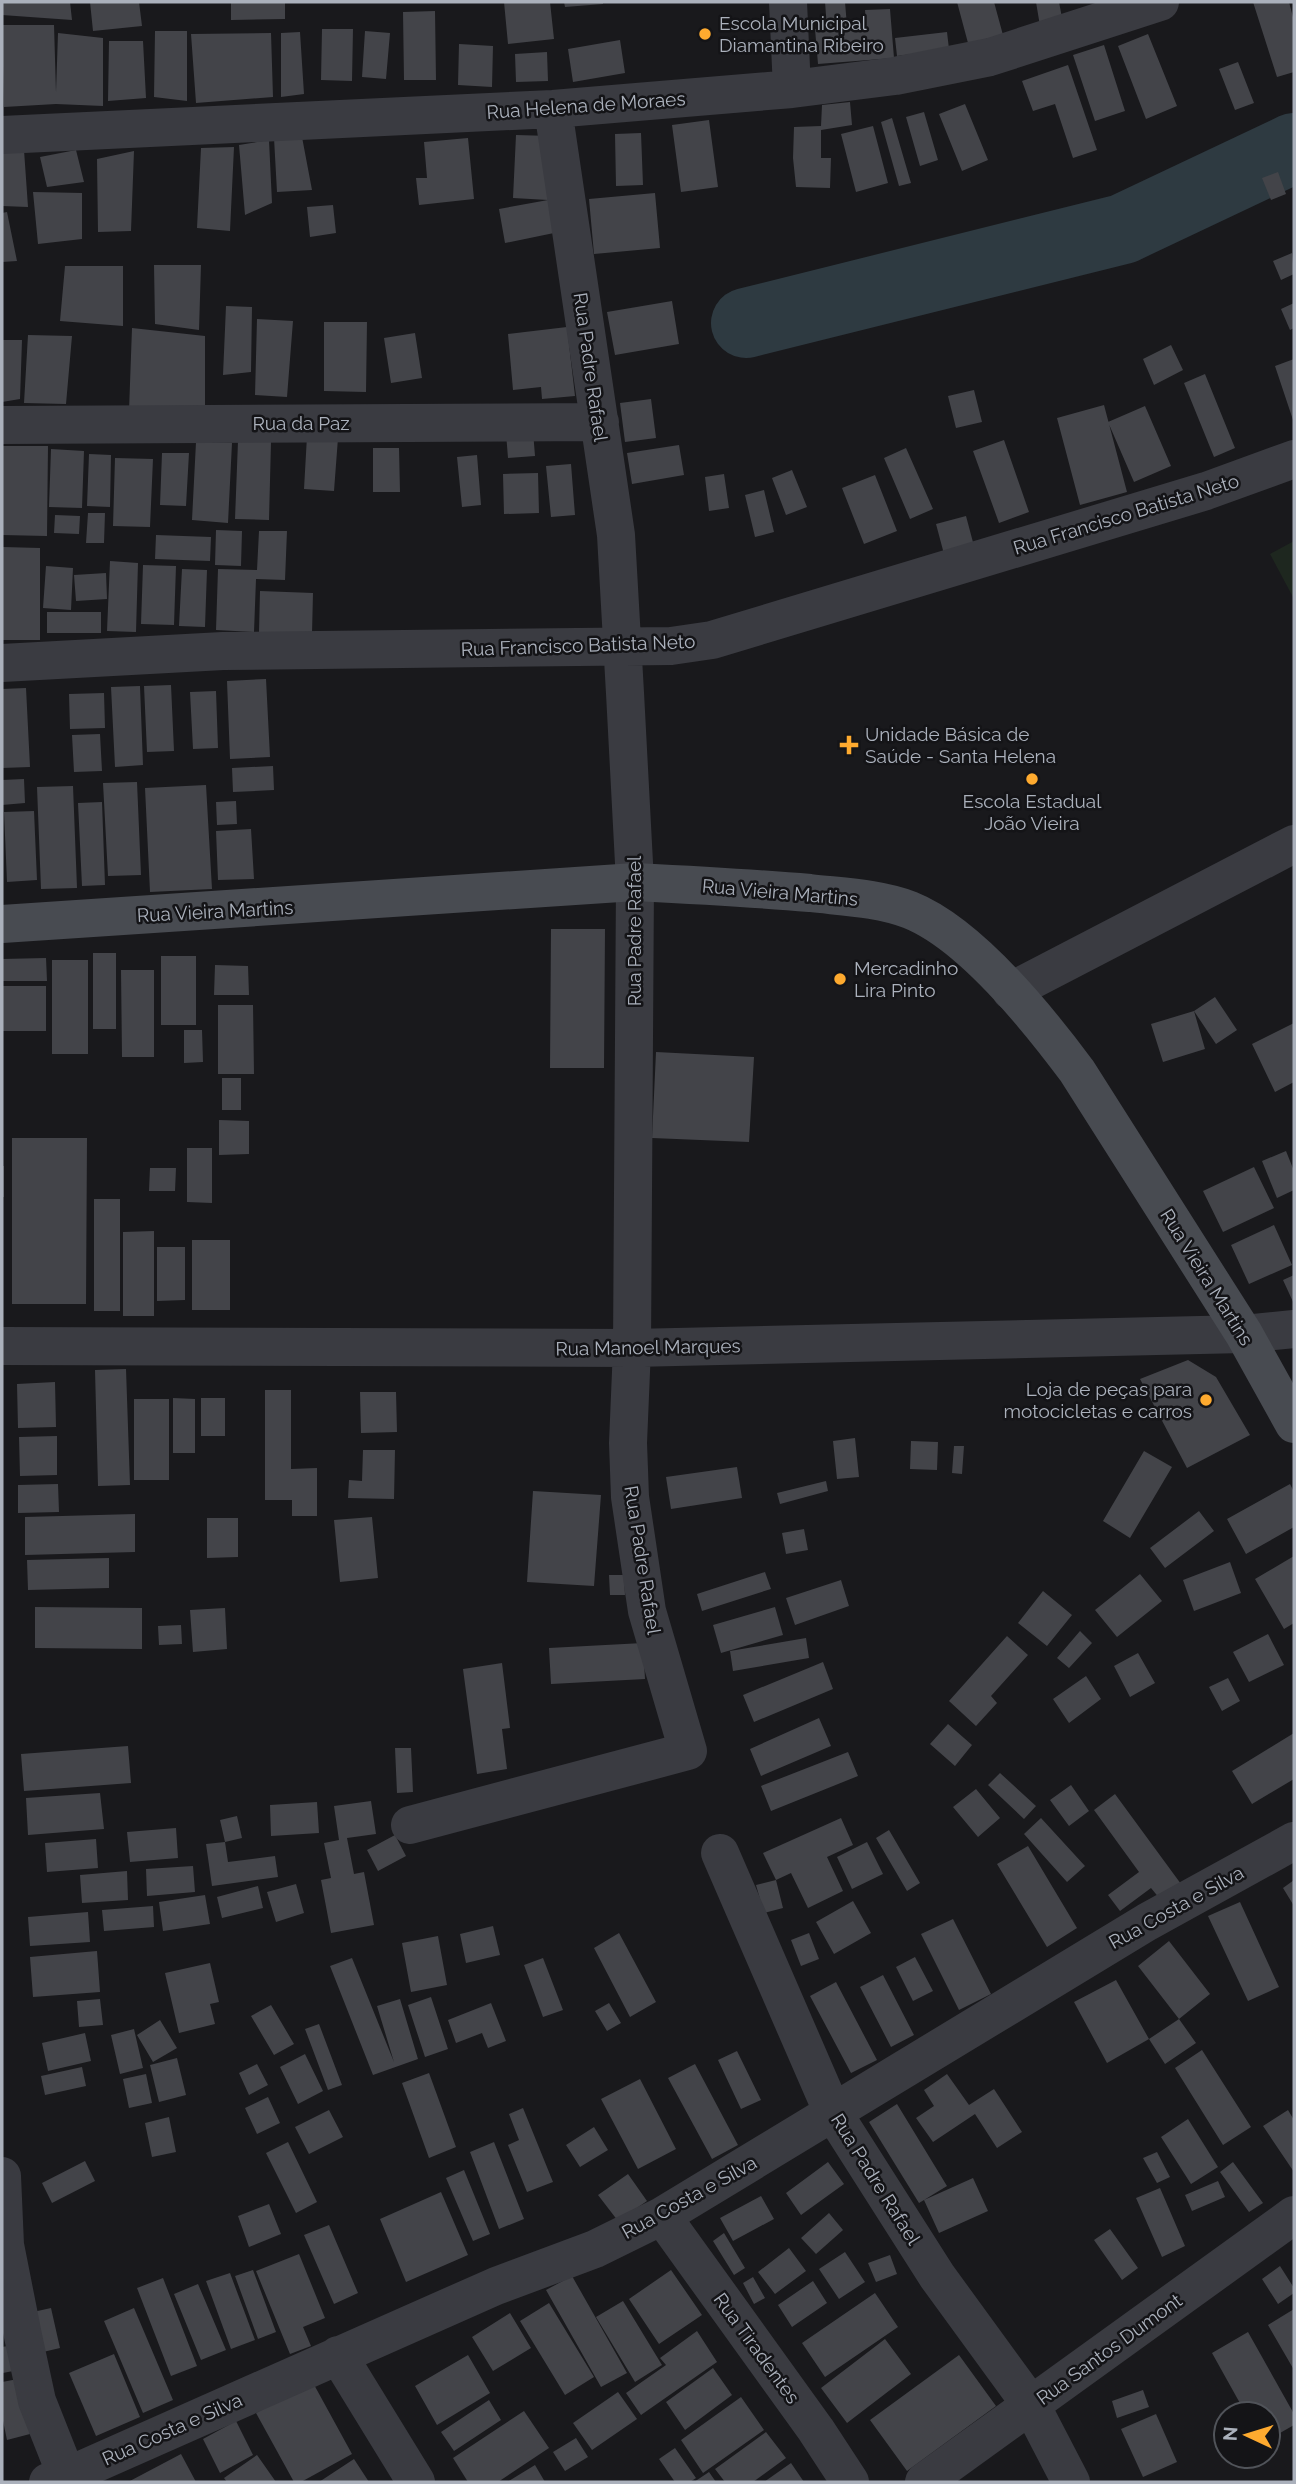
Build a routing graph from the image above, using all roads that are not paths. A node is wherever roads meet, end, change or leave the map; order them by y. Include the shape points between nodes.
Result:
1 (788, 2) edge
2 (1160, 2) edge
3 (1075, 15) edge
4 (792, 89) junction
5 (553, 109) junction
6 (2, 135) edge
7 (600, 422) junction
8 (2, 425) edge
9 (1294, 459) edge
10 (621, 646) junction
11 (2, 663) edge
12 (1294, 844) edge
13 (635, 882) junction
14 (2, 923) edge
15 (1011, 991) junction
16 (1294, 1329) edge
17 (1244, 1334) junction
18 (2, 1346) edge
19 (632, 1348) junction
20 (1294, 1424) edge
21 (410, 1825) dead end
22 (1294, 1842) edge
23 (720, 1853) dead end
24 (832, 2111) junction
25 (2, 2176) edge
26 (1294, 2215) edge
27 (662, 2216) junction
28 (338, 2355) junction
29 (1031, 2405) junction
30 (61, 2481) edge
31 (416, 2482) edge
32 (850, 2482) edge
33 (924, 2482) edge
34 (1071, 2482) edge

1 - 4 street
2 - 3 street, Rua Helena de Moraes
3 - 4 street, Rua Helena de Moraes via 989,57 895,76
4 - 5 street, Rua Helena de Moraes
5 - 6 street, Rua Helena de Moraes
5 - 7 street, Rua Padre Rafael
7 - 8 street, Rua da Paz
7 - 10 street, Rua Padre Rafael via 616,535
9 - 10 street, Rua Francisco Batista Neto via 1206,491 712,640
10 - 11 street, Rua Francisco Batista Neto via 223,651
10 - 13 street, Rua Padre Rafael
12 - 15 street
13 - 14 main road, Rua Vieira Martins
13 - 15 main road, Rua Vieira Martins via 877,900 912,911 947,933
13 - 19 street, Rua Padre Rafael
15 - 17 main road, Rua Vieira Martins via 1077,1072
16 - 17 street, Rua Manoel Marques
17 - 19 street, Rua Manoel Marques
17 - 20 main road, Rua Vieira Martins
18 - 19 street, Rua Manoel Marques
19 - 21 street, Rua Padre Rafael via 631,1509 647,1611 688,1751
22 - 24 street, Rua Costa e Silva via 1147,1923
23 - 24 street, Rua Padre Rafael
24 - 27 street, Rua Costa e Silva
24 - 29 street, Rua Padre Rafael via 937,2276
25 - 30 street via 5,2245 37,2401
26 - 29 street, Rua Santos Dumont
27 - 28 street, Rua Costa e Silva via 595,2249 523,2274
27 - 32 street, Rua Tiradentes
28 - 30 street, Rua Costa e Silva
28 - 31 street
29 - 33 street, Rua Santos Dumont
29 - 34 street, Rua Padre Rafael

